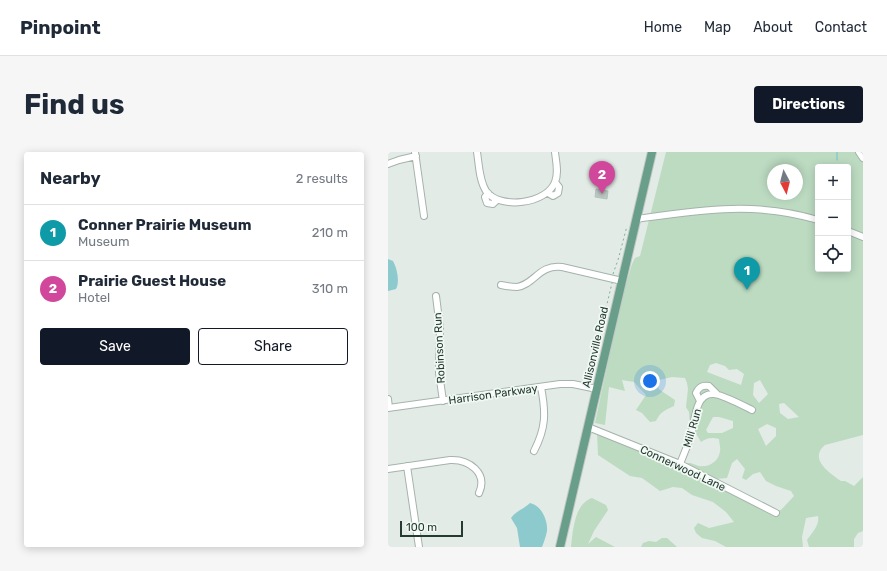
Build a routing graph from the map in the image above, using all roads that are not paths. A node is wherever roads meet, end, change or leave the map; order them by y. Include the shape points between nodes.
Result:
1 (478, 152) edge
2 (555, 152) edge
3 (652, 152) edge
4 (859, 152) edge
5 (416, 154) edge
6 (863, 158) edge
7 (388, 164) edge
8 (424, 216) dead end
9 (636, 219) junction
10 (815, 219) edge
11 (851, 232) edge
12 (863, 237) edge
13 (622, 281) junction
14 (501, 285) dead end
15 (436, 296) dead end
16 (541, 387) junction
17 (597, 389) junction
18 (717, 394) junction
19 (388, 399) edge
20 (442, 401) junction
21 (700, 401) junction
22 (389, 408) edge
23 (752, 410) dead end
24 (588, 426) junction
25 (534, 452) dead end
26 (680, 464) junction
27 (407, 466) junction
28 (388, 469) edge
29 (479, 493) dead end
30 (776, 513) dead end
31 (418, 547) edge
32 (560, 547) edge

1 - 2 street via 482,180 488,192 497,200 505,202 534,199 548,193 555,182
3 - 9 main road, Allisonville Road
4 - 6 street
5 - 7 street
5 - 8 street
9 - 10 street via 741,208 778,211
9 - 13 main road, Allisonville Road
11 - 12 street
13 - 14 street via 553,267 543,270 520,286
13 - 17 main road, Allisonville Road
15 - 20 street, Robinson Run via 440,328 439,373
16 - 17 street, Harrison Parkway via 569,384
16 - 20 street, Harrison Parkway
16 - 25 street via 544,422
17 - 24 main road, Allisonville Road
18 - 21 street, Mill Run via 707,394
18 - 21 street via 709,386 701,386 696,393
18 - 23 street
19 - 22 street
20 - 22 street, Harrison Parkway
21 - 26 street, Mill Run via 691,437
24 - 26 street, Connerwood Lane
24 - 32 main road, Allisonville Road
26 - 30 street, Connerwood Lane
27 - 28 street
27 - 29 street via 450,460 464,461 475,468 480,476
27 - 31 street

